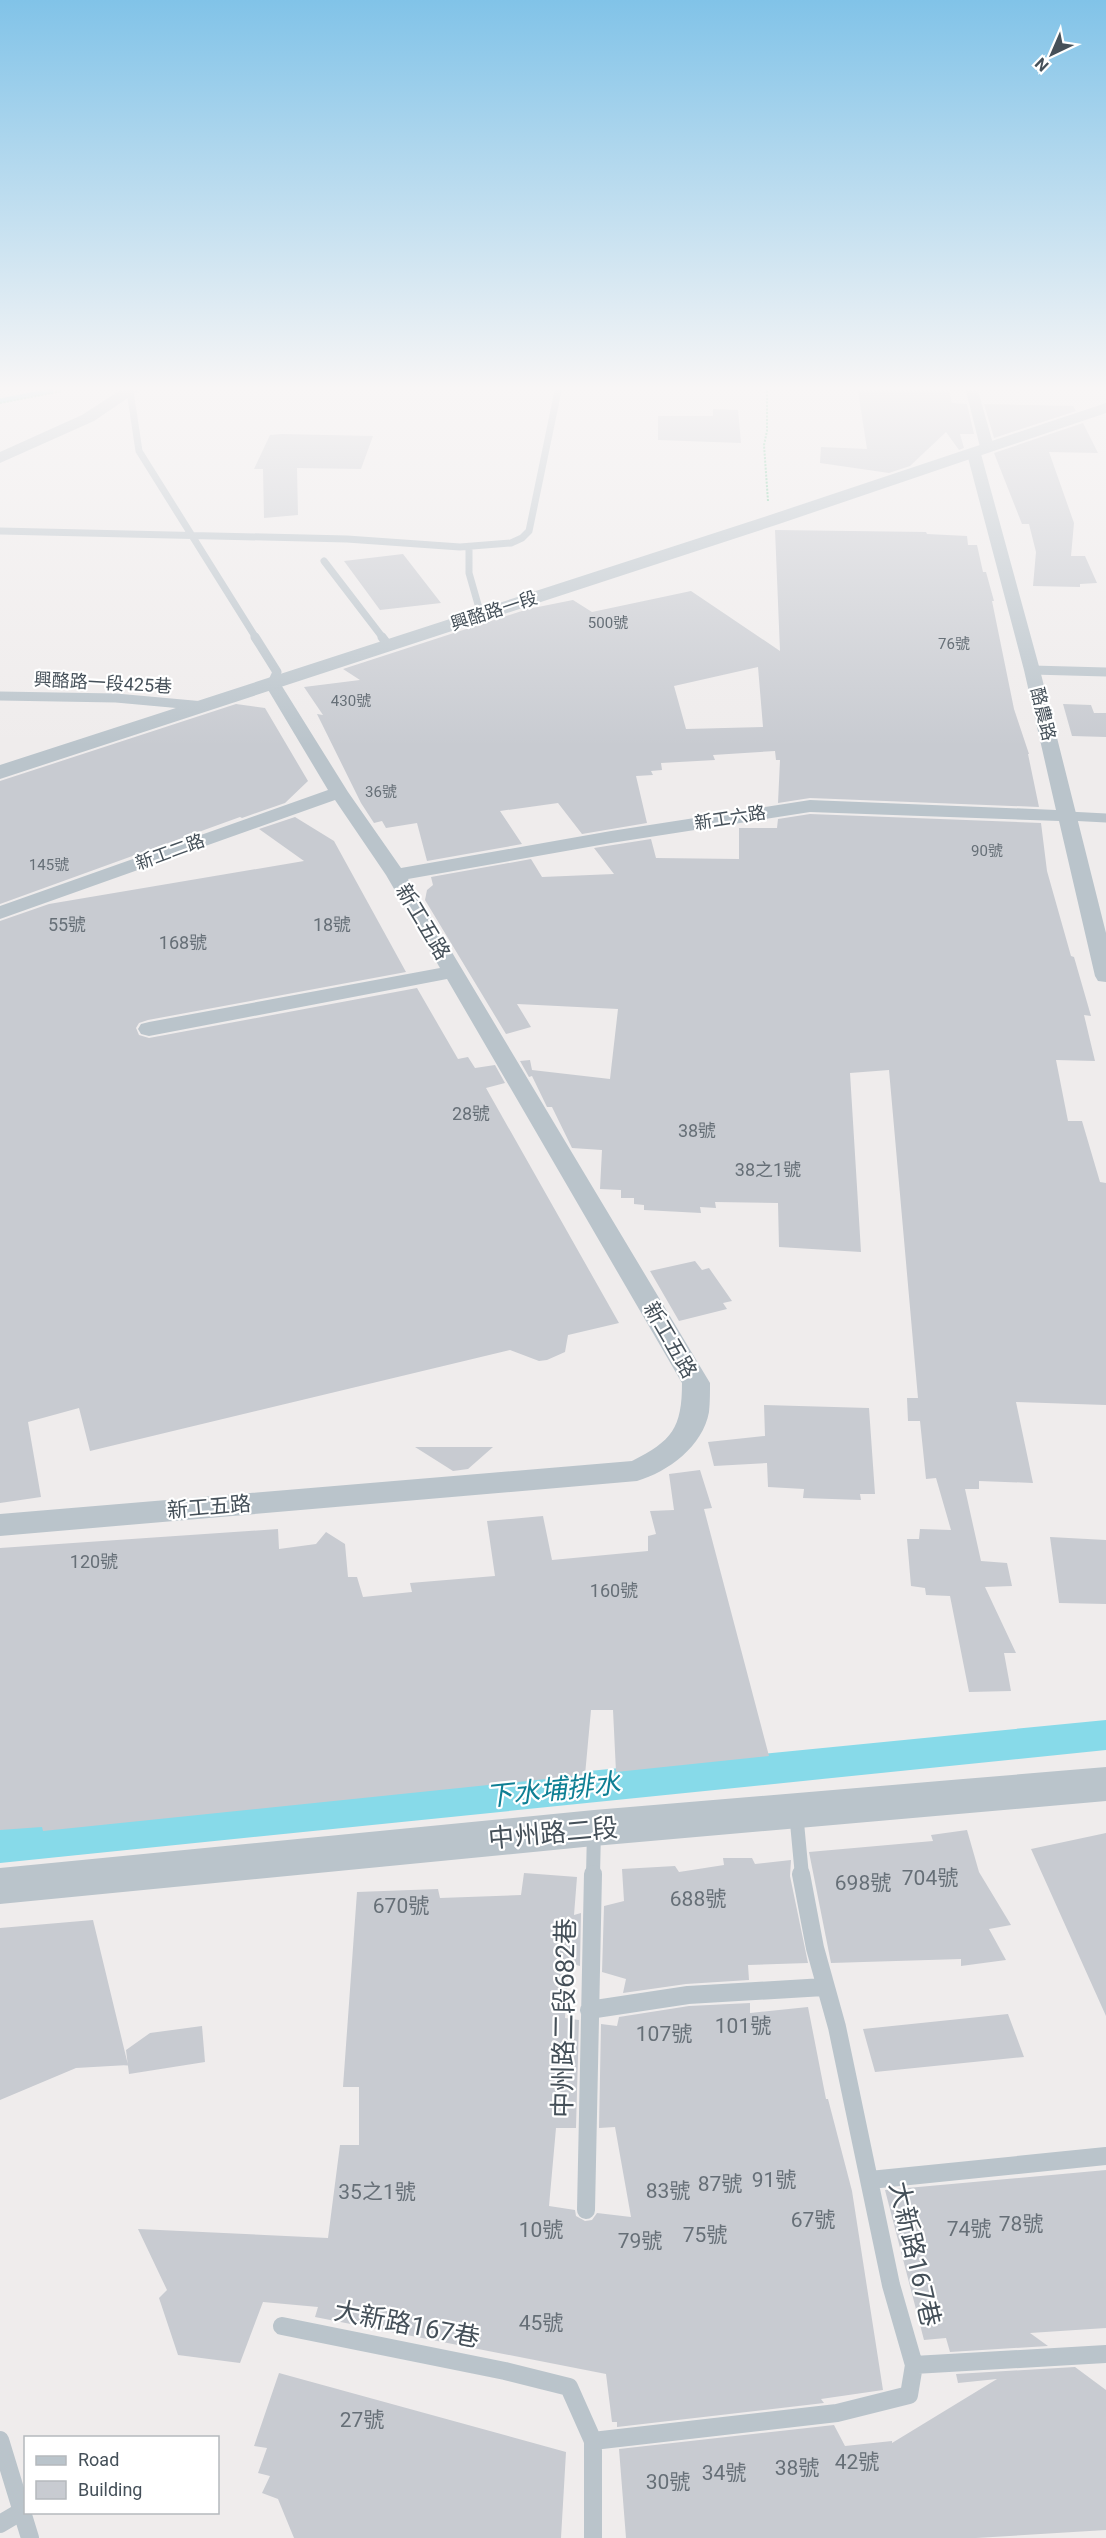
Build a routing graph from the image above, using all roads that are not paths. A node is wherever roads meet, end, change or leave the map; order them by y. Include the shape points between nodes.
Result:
1 (176, 509) edge
2 (533, 509) edge
3 (804, 509) edge
4 (995, 509) edge
5 (0, 531) edge
6 (192, 535) junction
7 (469, 547) junction
8 (324, 561) dead end
9 (481, 615) junction
10 (388, 645) junction
11 (1032, 670) junction
12 (1106, 672) edge
13 (275, 678) junction
14 (0, 696) edge
15 (205, 706) junction
16 (0, 771) edge
17 (339, 792) junction
18 (1068, 816) junction
19 (1106, 818) edge
20 (396, 875) junction
21 (0, 913) edge
22 (453, 972) junction
23 (1106, 976) edge
24 (149, 1029) dead end
25 (0, 1525) edge
26 (1106, 1785) edge
27 (796, 1811) junction
28 (594, 1828) junction
29 (0, 1886) edge
30 (824, 1987) junction
31 (589, 2010) junction
32 (1106, 2156) edge
33 (870, 2180) junction
34 (586, 2210) dead end
35 (282, 2326) dead end
36 (1106, 2354) edge
37 (914, 2365) junction
38 (0, 2440) edge
39 (593, 2441) junction
40 (22, 2511) junction
41 (0, 2524) edge
42 (30, 2538) edge
43 (593, 2538) edge

1 - 6 lane
2 - 7 lane via 524,538
3 - 9 street, 興酪路一段
4 - 11 street, 酪農路
5 - 6 lane
6 - 7 lane
6 - 13 lane
7 - 9 lane via 472,593
8 - 10 lane
9 - 10 street, 興酪路一段
10 - 13 street, 興酪路一段
11 - 12 lane
11 - 18 street, 酪農路
13 - 15 street, 興酪路一段
13 - 17 street, 新工五路
14 - 15 lane, 興酪路一段425巷 via 116,698
15 - 16 street, 興酪路一段
17 - 20 street, 新工五路
17 - 21 street, 新工二路
18 - 19 lane
18 - 20 street, 新工六路 via 810,806
18 - 23 street, 酪農路
20 - 22 street, 新工五路
22 - 24 street
22 - 25 street, 新工五路 via 696,1383 694,1414 679,1442 659,1460 637,1471
26 - 27 street, 中州路二段
27 - 28 street, 中州路二段
27 - 30 lane, 大新路167巷 via 797,1846
28 - 29 street, 中州路二段
28 - 31 lane, 中州路二段682巷
30 - 31 lane via 688,1995
30 - 33 lane, 大新路167巷 via 837,2027
31 - 34 lane, 中州路二段682巷
32 - 33 lane
33 - 37 lane, 大新路167巷 via 891,2285
35 - 39 lane, 大新路167巷 via 569,2387
36 - 37 lane
37 - 39 lane, 大新路167巷 via 909,2394 837,2414
38 - 40 lane
39 - 43 lane, 大新路167巷
40 - 41 lane
40 - 42 lane

